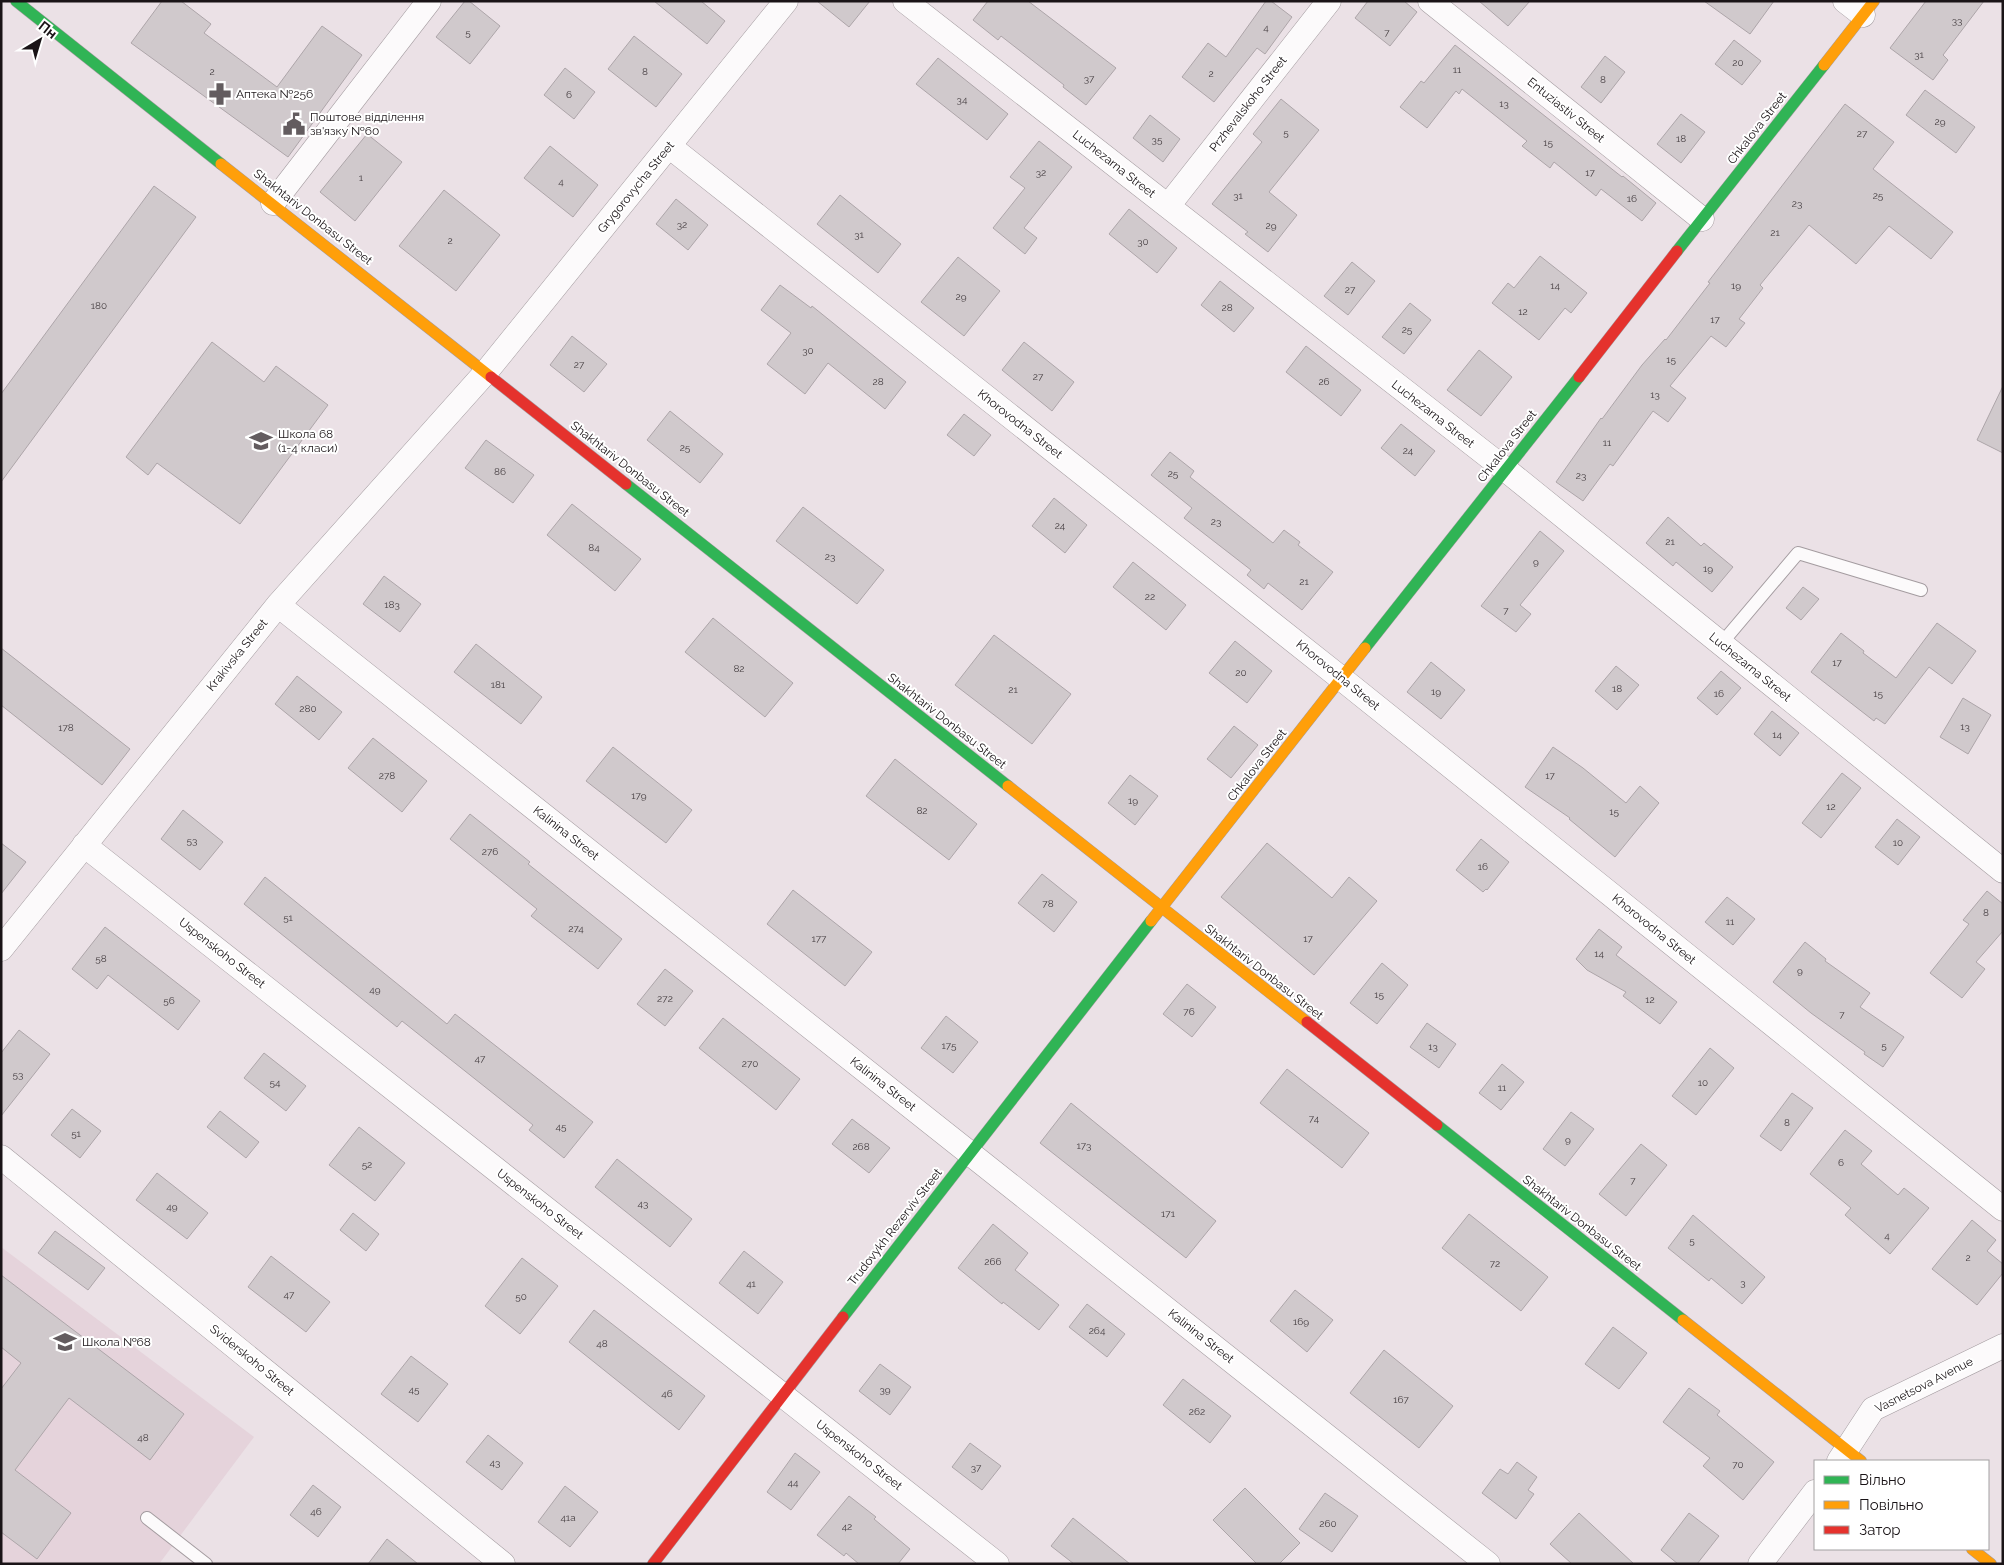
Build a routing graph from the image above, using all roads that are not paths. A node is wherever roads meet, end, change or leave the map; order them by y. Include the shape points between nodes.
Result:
1 (16, 1) edge
2 (430, 1) edge
3 (786, 1) edge
4 (905, 1) edge
5 (1329, 1) edge
6 (1430, 1) edge
7 (1861, 6) edge
8 (669, 146) junction
9 (273, 203) junction
10 (1168, 206) junction
11 (1702, 219) junction
12 (486, 372) junction
13 (1506, 470) junction
14 (1921, 590) dead end
15 (278, 605) junction
16 (1721, 644) junction
17 (1342, 678) junction
18 (84, 845) junction
19 (2003, 871) edge
20 (1161, 908) junction
21 (1, 949) edge
22 (969, 1153) junction
23 (1, 1157) edge
24 (2003, 1209) edge
25 (2003, 1346) edge
26 (783, 1395) junction
27 (1849, 1458) edge
28 (1814, 1493) edge
29 (147, 1518) dead end
30 (1973, 1550) edge
31 (206, 1564) edge
32 (504, 1564) edge
33 (653, 1564) edge
34 (997, 1564) edge
35 (1488, 1564) edge
36 (1760, 1564) edge
37 (1991, 1564) edge

1 - 9 street, Shakhtariv Donbasu Street
2 - 9 street
3 - 8 street, Grygorovycha Street
4 - 10 street, Luchezarna Street
5 - 10 street, Przhevalskoho Street
6 - 11 street, Entuziastiv Street
7 - 11 street, Chkalova Street
8 - 12 street, Grygorovycha Street
8 - 17 street, Khorovodna Street
9 - 12 street, Shakhtariv Donbasu Street
10 - 13 street, Luchezarna Street
11 - 13 street, Chkalova Street
12 - 15 street, Krakivska Street
12 - 20 street, Shakhtariv Donbasu Street
13 - 16 street, Luchezarna Street
13 - 17 street, Chkalova Street
14 - 16 lane via 1798,553
15 - 18 street, Krakivska Street
15 - 22 street, Kalinina Street
16 - 19 street, Luchezarna Street
17 - 20 street, Chkalova Street
17 - 24 street, Khorovodna Street
18 - 21 street, Krakivska Street
18 - 26 street, Uspenskoho Street
20 - 22 street, Trudovykh Rezerviv Street
20 - 27 street, Shakhtariv Donbasu Street
22 - 26 street, Trudovykh Rezerviv Street
22 - 35 street, Kalinina Street
23 - 32 street, Sviderskoho Street
25 - 27 street, Vasnetsova Avenue via 1873,1409
26 - 33 street, Trudovykh Rezerviv Street
26 - 34 street, Uspenskoho Street
28 - 36 street
29 - 31 lane
30 - 37 street

